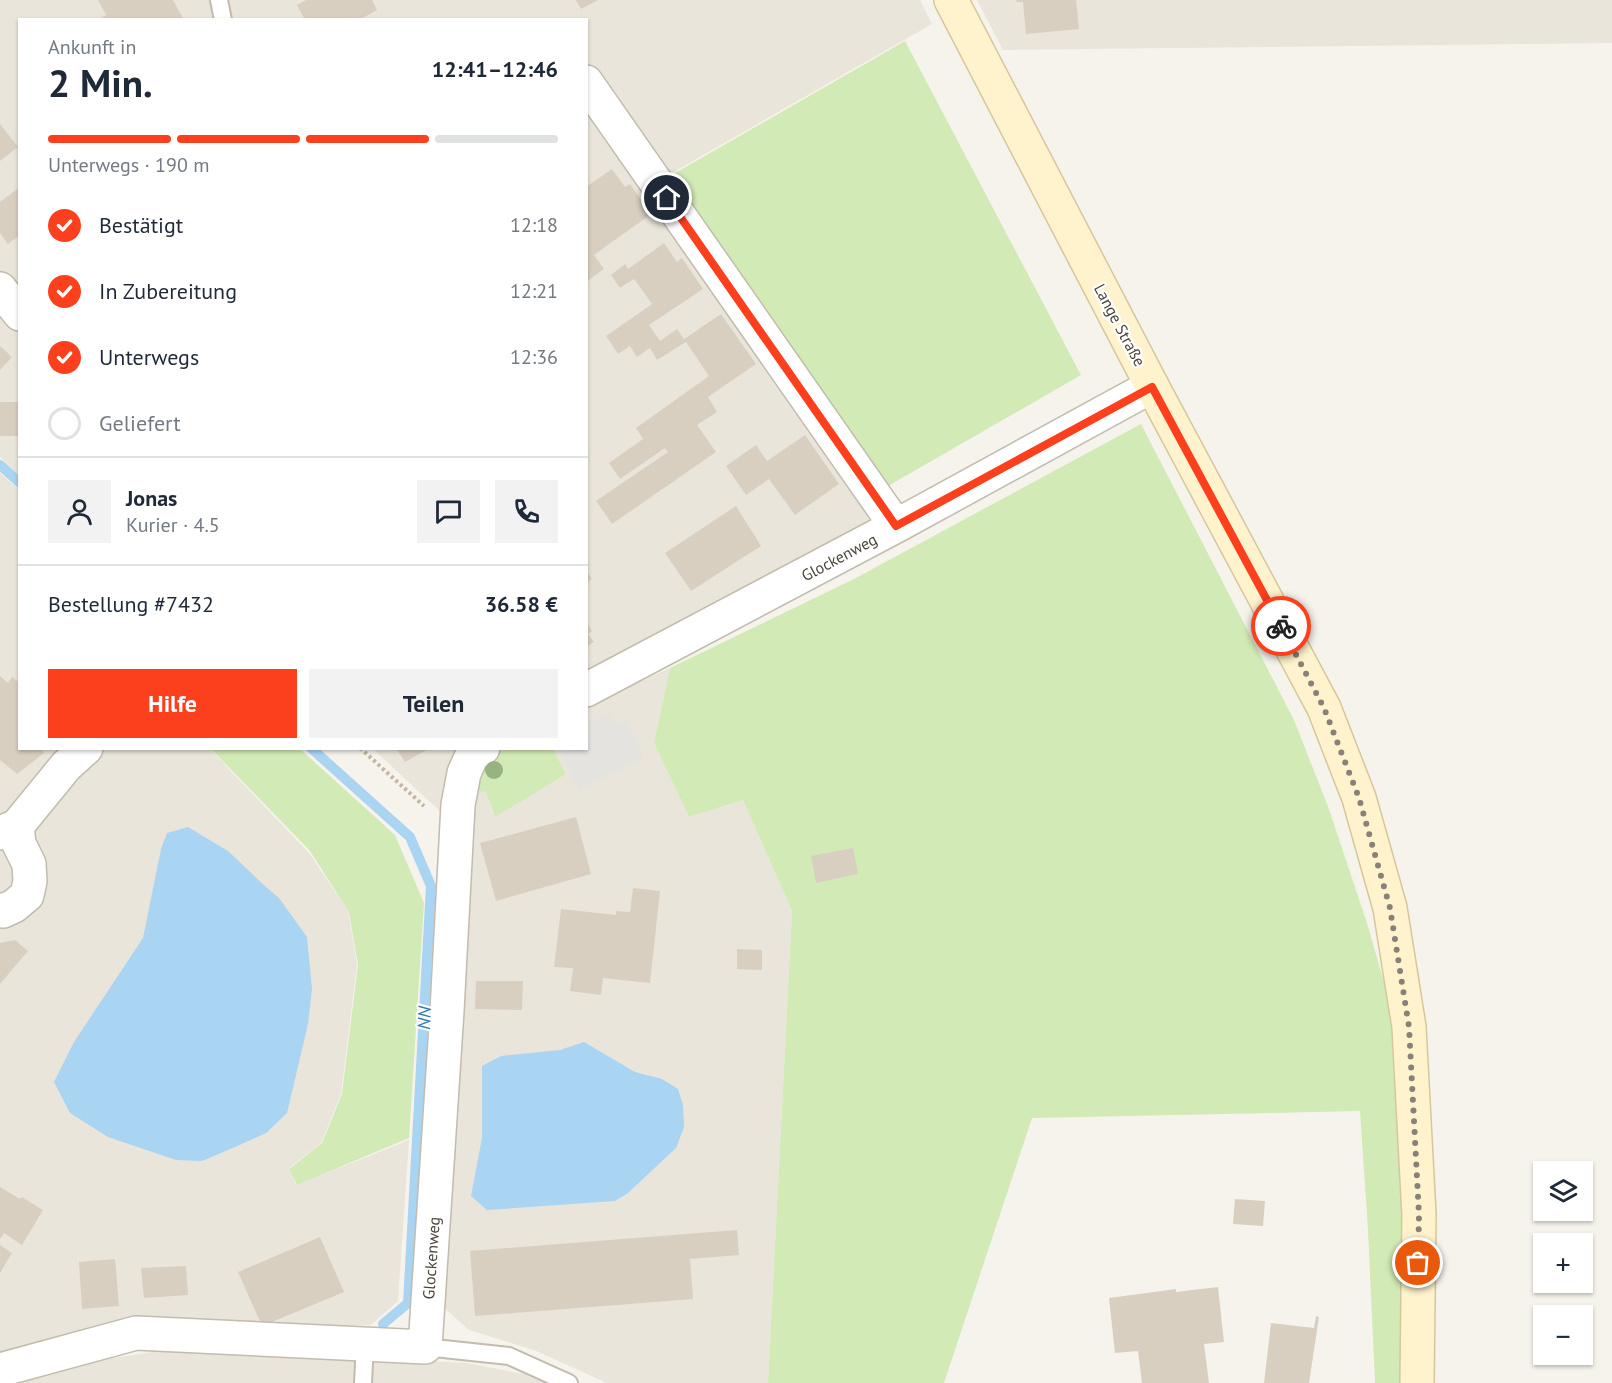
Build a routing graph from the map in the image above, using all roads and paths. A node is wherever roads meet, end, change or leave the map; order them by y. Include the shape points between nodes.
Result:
1 (219, 0) edge
2 (951, 0) edge
3 (223, 18) edge
4 (588, 85) edge
5 (0, 289) edge
6 (18, 312) edge
7 (1152, 387) junction
8 (896, 526) junction
9 (588, 689) edge
10 (84, 750) edge
11 (362, 750) edge
12 (480, 750) edge
13 (8, 829) edge
14 (456, 835) junction
15 (0, 910) edge
16 (365, 1344) junction
17 (425, 1347) junction
18 (0, 1370) edge
19 (363, 1383) edge
20 (569, 1383) edge
21 (1417, 1383) edge

1 - 3 lane
2 - 7 street, Lange Straße
4 - 8 street
5 - 6 street
7 - 8 street, Glockenweg
7 - 21 street, Lange Straße via 1324,708 1359,798 1390,908 1409,1027 1419,1215
8 - 9 street, Glockenweg
10 - 13 street
11 - 14 path
12 - 14 street, Glockenweg via 472,755 464,773
13 - 15 street via 29,864 30,881 27,895 14,906
14 - 17 street, Glockenweg
16 - 17 street
16 - 18 street via 136,1334
16 - 19 lane
17 - 20 lane via 509,1356

